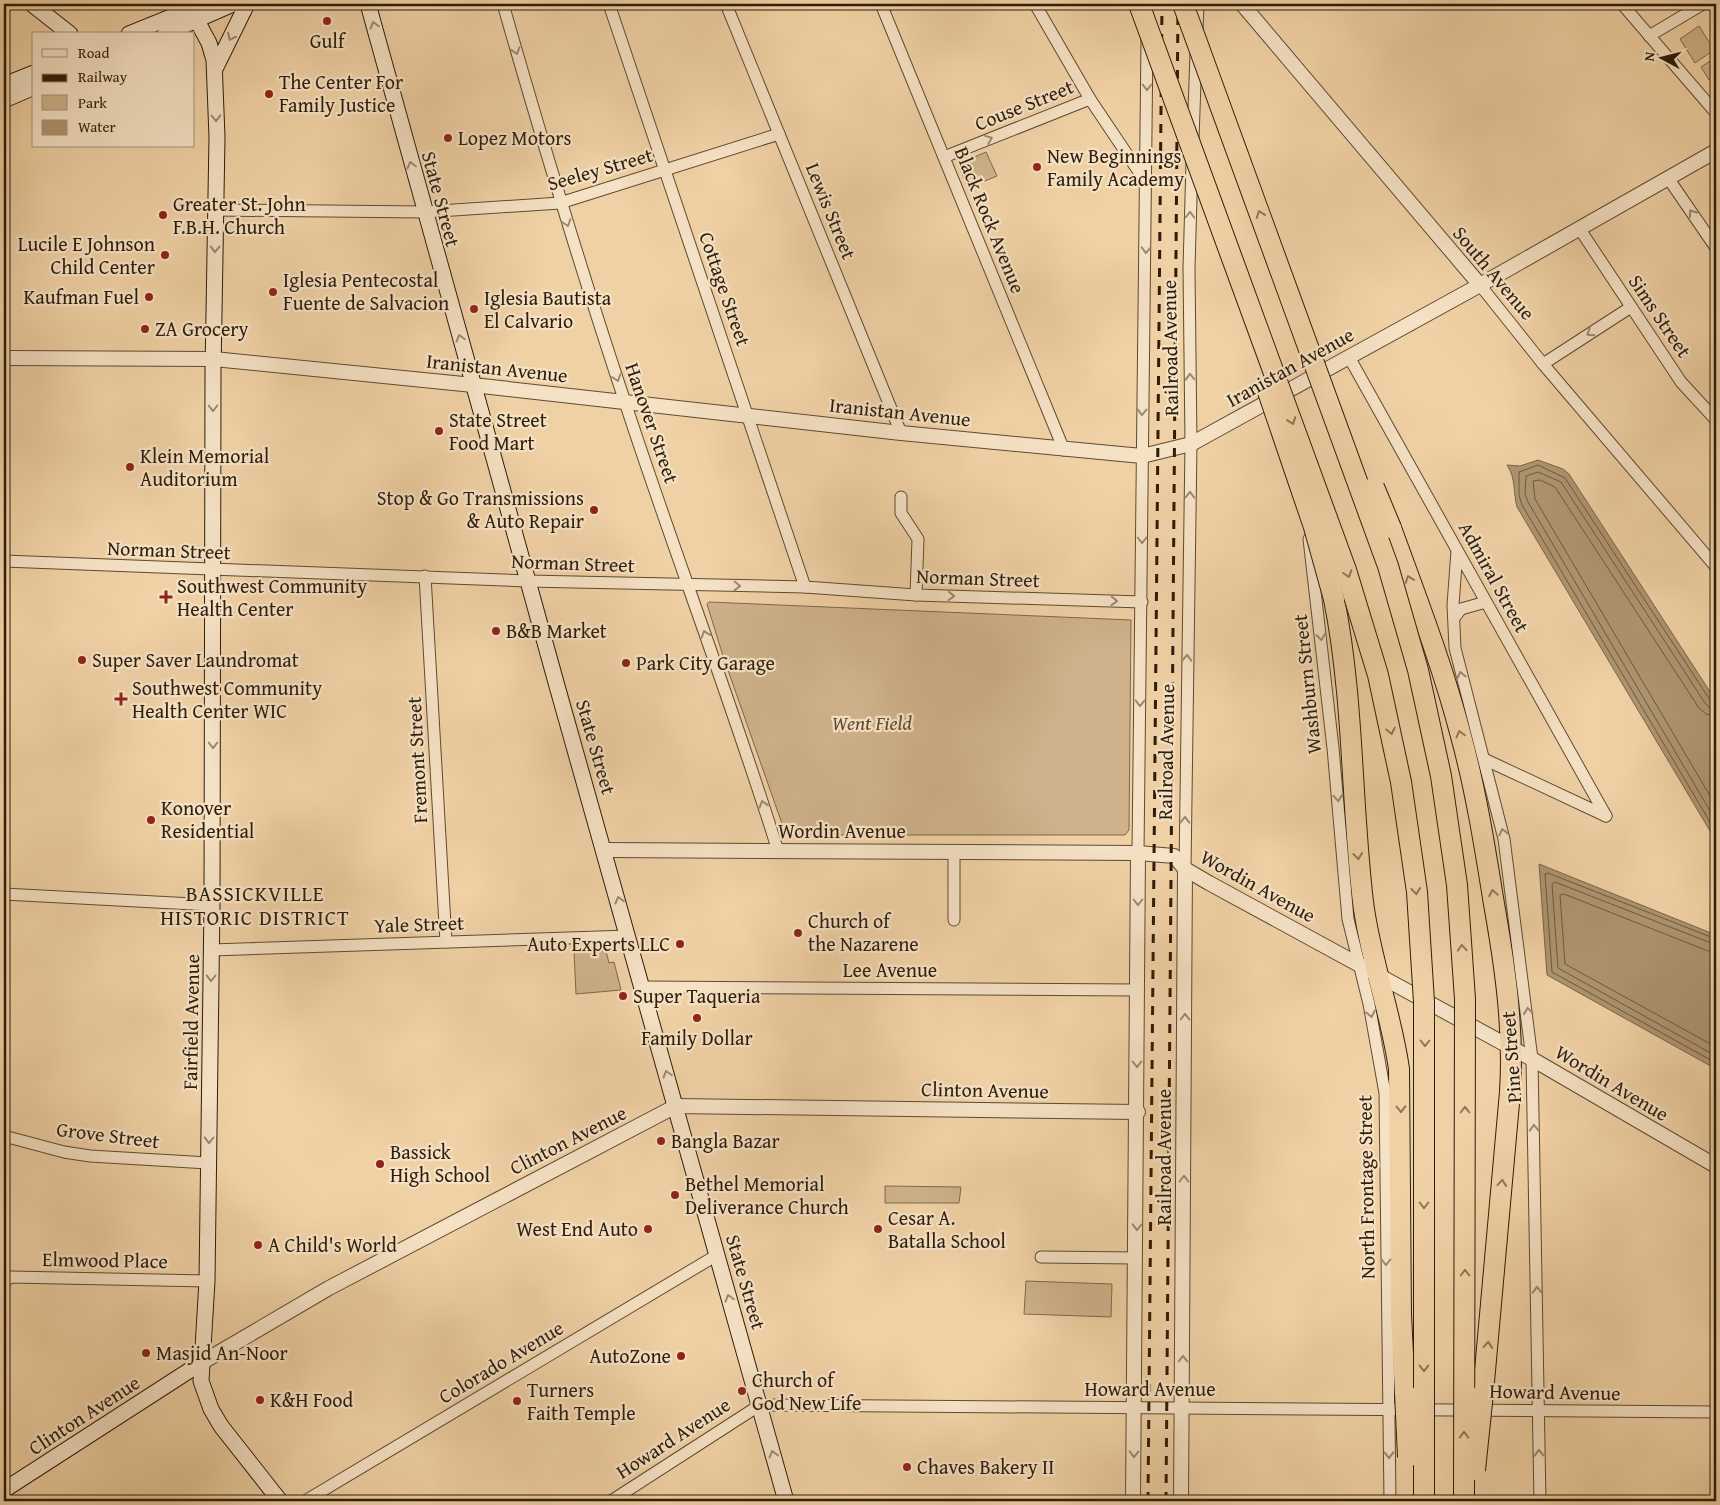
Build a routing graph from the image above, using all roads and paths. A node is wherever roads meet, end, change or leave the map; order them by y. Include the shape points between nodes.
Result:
1 (32, 4) edge
2 (233, 4) edge
3 (247, 4) edge
4 (368, 4) edge
5 (503, 4) edge
6 (608, 4) edge
7 (726, 4) edge
8 (881, 4) edge
9 (1035, 4) edge
10 (1125, 4) edge
11 (1139, 4) edge
12 (1147, 4) edge
13 (1183, 4) edge
14 (1198, 4) edge
15 (1242, 4) edge
16 (1622, 4) edge
17 (1703, 4) edge
18 (195, 9) edge
19 (67, 32) edge
20 (134, 32) edge
21 (167, 32) edge
22 (1649, 36) junction
23 (215, 69) junction
24 (32, 74) edge
25 (4, 86) edge
26 (32, 89) edge
27 (1090, 98) junction
28 (4, 100) edge
29 (1175, 104) junction
30 (1716, 113) edge
31 (779, 134) junction
32 (1716, 151) edge
33 (944, 157) junction
34 (665, 170) junction
35 (1668, 178) junction
36 (1147, 184) junction
37 (560, 203) junction
38 (216, 210) junction
39 (1216, 211) junction
40 (424, 212) junction
41 (1579, 228) junction
42 (1716, 248) edge
43 (1277, 260) junction
44 (1480, 285) junction
45 (1631, 307) junction
46 (1349, 357) junction
47 (4, 358) edge
48 (214, 359) junction
49 (1543, 364) junction
50 (473, 385) junction
51 (625, 402) junction
52 (1268, 403) junction
53 (748, 415) junction
54 (1716, 420) edge
55 (902, 433) junction
56 (1191, 444) junction
57 (1064, 450) junction
58 (1142, 456) junction
59 (901, 497) dead end
60 (1458, 551) junction
61 (4, 561) edge
62 (1716, 567) edge
63 (213, 570) junction
64 (425, 576) junction
65 (527, 580) junction
66 (688, 585) junction
67 (805, 587) junction
68 (916, 595) junction
69 (1142, 602) junction
70 (1486, 602) junction
71 (1454, 618) junction
72 (1484, 759) junction
73 (605, 850) junction
74 (778, 851) junction
75 (954, 852) junction
76 (1138, 853) junction
77 (1185, 869) junction
78 (4, 894) edge
79 (212, 905) junction
80 (954, 920) dead end
81 (628, 936) junction
82 (446, 942) junction
83 (212, 950) junction
84 (1360, 966) junction
85 (1378, 976) junction
86 (642, 987) junction
87 (1137, 990) junction
88 (1512, 1049) junction
89 (1532, 1059) junction
90 (676, 1106) junction
91 (1138, 1112) junction
92 (4, 1136) edge
93 (208, 1163) junction
94 (1716, 1166) edge
95 (717, 1255) junction
96 (1041, 1257) dead end
97 (1136, 1258) junction
98 (207, 1281) junction
99 (4, 1282) edge
100 (201, 1363) junction
101 (760, 1406) junction
102 (1135, 1407) junction
103 (1182, 1408) junction
104 (1388, 1410) junction
105 (1539, 1411) junction
106 (1716, 1412) edge
107 (1424, 1474) junction
108 (4, 1490) edge
109 (280, 1501) edge
110 (305, 1501) edge
111 (611, 1501) edge
112 (786, 1501) edge
113 (1133, 1501) edge
114 (1182, 1501) edge
115 (1390, 1501) edge
116 (1424, 1501) edge
117 (1464, 1501) edge
118 (1471, 1501) edge
119 (1540, 1501) edge

1 - 19 main road
2 - 18 main road
3 -> 23 main road, Fairfield Avenue
40 -> 4 main road, State Street
5 -> 37 street, Hanover Street
6 - 34 street, Cottage Street
7 - 31 street, Lewis Street
8 - 33 street, Black Rock Avenue
9 - 27 street
10 - 29 highway, bridge
11 - 29 highway, bridge
12 -> 36 street, Railroad Avenue
43 -> 13 highway, bridge
56 -> 14 street, Railroad Avenue via 1189,268
15 - 44 street, South Avenue
16 - 22 street
17 - 22 street
18 - 20 main road
18 - 21 main road
18 - 23 main road, Fairfield Avenue via 209,43
22 - 30 street
23 -> 38 main road, Fairfield Avenue
24 - 25 main road
26 - 28 main road
33 -> 27 street, Couse Street
27 - 36 street
29 - 39 highway, bridge
31 - 34 street, Seeley Street
31 - 55 street, Lewis Street
32 - 35 street, Iranistan Avenue
33 - 57 street, Black Rock Avenue
34 - 37 street, Seeley Street
34 - 53 street, Cottage Street
35 - 41 street, Iranistan Avenue
42 -> 35 street
36 -> 58 street, Railroad Avenue
37 - 40 street, Seeley Street
37 -> 51 street, Hanover Street
38 - 40 street, Seeley Street
38 -> 48 main road, Fairfield Avenue
39 -> 85 highway, bridge via 1272,406 1314,527 1334,599 1348,693 1362,887
39 -> 107 highway, bridge via 1351,584 1378,675 1403,791 1417,900 1424,1009
50 -> 40 main road, State Street
41 - 44 street, Iranistan Avenue
41 - 45 street, Sims Street
88 -> 43 highway, bridge via 1503,955 1470,773 1440,665 1391,528
117 -> 43 highway, bridge via 1465,999 1449,822 1427,707 1399,601
44 - 46 street, Iranistan Avenue
44 - 49 street, South Avenue
45 -> 49 street
45 - 54 street, Sims Street via 1682,382
46 - 52 street, Iranistan Avenue
46 - 60 street, Admiral Street
47 - 48 street, Iranistan Avenue
48 - 50 street, Iranistan Avenue
48 -> 63 main road, Fairfield Avenue
49 - 62 street, South Avenue
50 - 51 street, Iranistan Avenue
50 - 65 main road, State Street
51 - 53 street, Iranistan Avenue
51 - 66 street, Hanover Street
52 - 56 street, Iranistan Avenue
52 -> 84 street, Washburn Street via 1308,524 1348,919
53 - 55 street, Iranistan Avenue
53 - 67 street, Cottage Street
55 - 57 street, Iranistan Avenue
56 - 58 street, Iranistan Avenue
77 -> 56 street, Railroad Avenue
57 - 58 street, Iranistan Avenue
58 -> 69 street, Railroad Avenue
59 - 68 street via 901,513 918,539
60 - 70 street, Admiral Street
60 - 71 street, Pine Street
61 - 63 street, Norman Street
63 - 64 street, Norman Street
63 -> 79 main road, Fairfield Avenue
64 - 65 street, Norman Street
64 - 82 street, Fremont Street
65 - 66 street, Norman Street
65 - 73 main road, State Street
66 -> 67 street, Norman Street
74 -> 66 street, Hanover Street
67 - 68 street, Norman Street
68 -> 69 street, Norman Street
69 -> 76 street, Railroad Avenue
70 - 71 street via 1462,609
70 - 72 street, Admiral Street via 1606,816
72 -> 71 street, Pine Street via 1455,648
89 -> 72 street, Pine Street via 1508,858
73 - 74 street, Wordin Avenue
81 -> 73 main road, State Street
74 - 75 street, Wordin Avenue
75 - 76 street, Wordin Avenue
75 - 80 street
76 - 77 street, Wordin Avenue via 1174,856
76 -> 87 street, Railroad Avenue
77 - 84 street, Wordin Avenue
103 -> 77 street, Railroad Avenue
78 - 79 street
79 - 83 main road, Fairfield Avenue
81 - 82 street, Yale Street
81 - 86 main road, State Street
82 - 83 street, Yale Street
83 -> 93 main road, Fairfield Avenue
84 - 85 street, Wordin Avenue
84 -> 104 street, North Frontage Street via 1385,1093
85 - 88 street, Wordin Avenue
85 -> 107 highway, bridge via 1394,1038 1400,1084 1400,1315 1408,1456
86 - 87 street, Lee Avenue
90 -> 86 main road, State Street
87 -> 91 street, Railroad Avenue
88 - 89 street, Wordin Avenue
118 -> 88 highway, bridge
89 - 94 street, Wordin Avenue
105 -> 89 street, Pine Street
90 - 91 street, Clinton Avenue
90 - 95 main road, State Street
90 - 100 street, Clinton Avenue via 329,1288
91 -> 97 street, Railroad Avenue
92 - 93 street, Grove Street via 90,1156
93 - 98 main road, Fairfield Avenue
101 -> 95 main road, State Street
95 - 110 street, Colorado Avenue
96 - 97 street
97 - 102 street, Railroad Avenue
98 - 99 street, Elmwood Place via 11,1277
98 - 100 main road, Fairfield Avenue
100 - 108 main road, Clinton Avenue
100 - 109 main road, Fairfield Avenue via 210,1409
101 - 102 street, Howard Avenue
101 - 111 street, Howard Avenue
112 -> 101 main road, State Street
102 - 103 street, Howard Avenue
102 -> 113 street, Railroad Avenue
103 - 104 street, Howard Avenue
103 - 114 street, Railroad Avenue
104 - 105 street, Howard Avenue
104 -> 115 street, North Frontage Street
105 - 106 street, Howard Avenue
119 -> 105 street, Pine Street
107 - 116 highway, bridge

